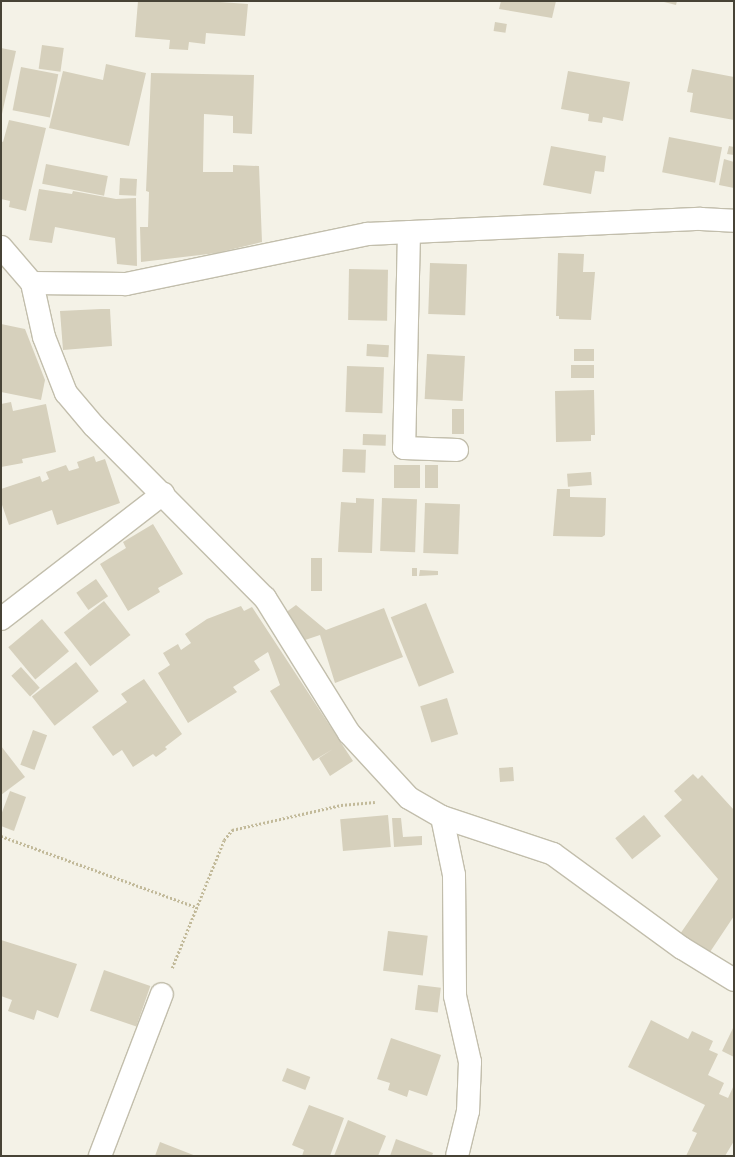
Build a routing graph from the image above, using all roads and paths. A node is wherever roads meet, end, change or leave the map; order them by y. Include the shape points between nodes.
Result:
1 (734, 222) edge
2 (409, 232) junction
3 (1, 247) edge
4 (32, 283) junction
5 (457, 450) dead end
6 (163, 494) junction
7 (1, 619) edge
8 (409, 798) junction
9 (442, 817) junction
10 (1, 836) edge
11 (196, 907) junction
12 (734, 980) edge
13 (162, 994) joint
14 (100, 1156) edge
15 (457, 1156) edge

1 - 2 street via 701,219
2 - 4 street via 366,234 126,284
2 - 5 street via 404,448
3 - 4 street
4 - 6 street via 44,337 66,393 94,426
6 - 7 street
6 - 8 street via 265,598 349,733
8 - 9 street
8 - 11 path via 340,805 232,830 224,840
9 - 12 street via 553,854 682,948
9 - 15 street via 454,875 455,996 470,1062 468,1111
10 - 11 path
11 - 13 path
13 - 14 street

